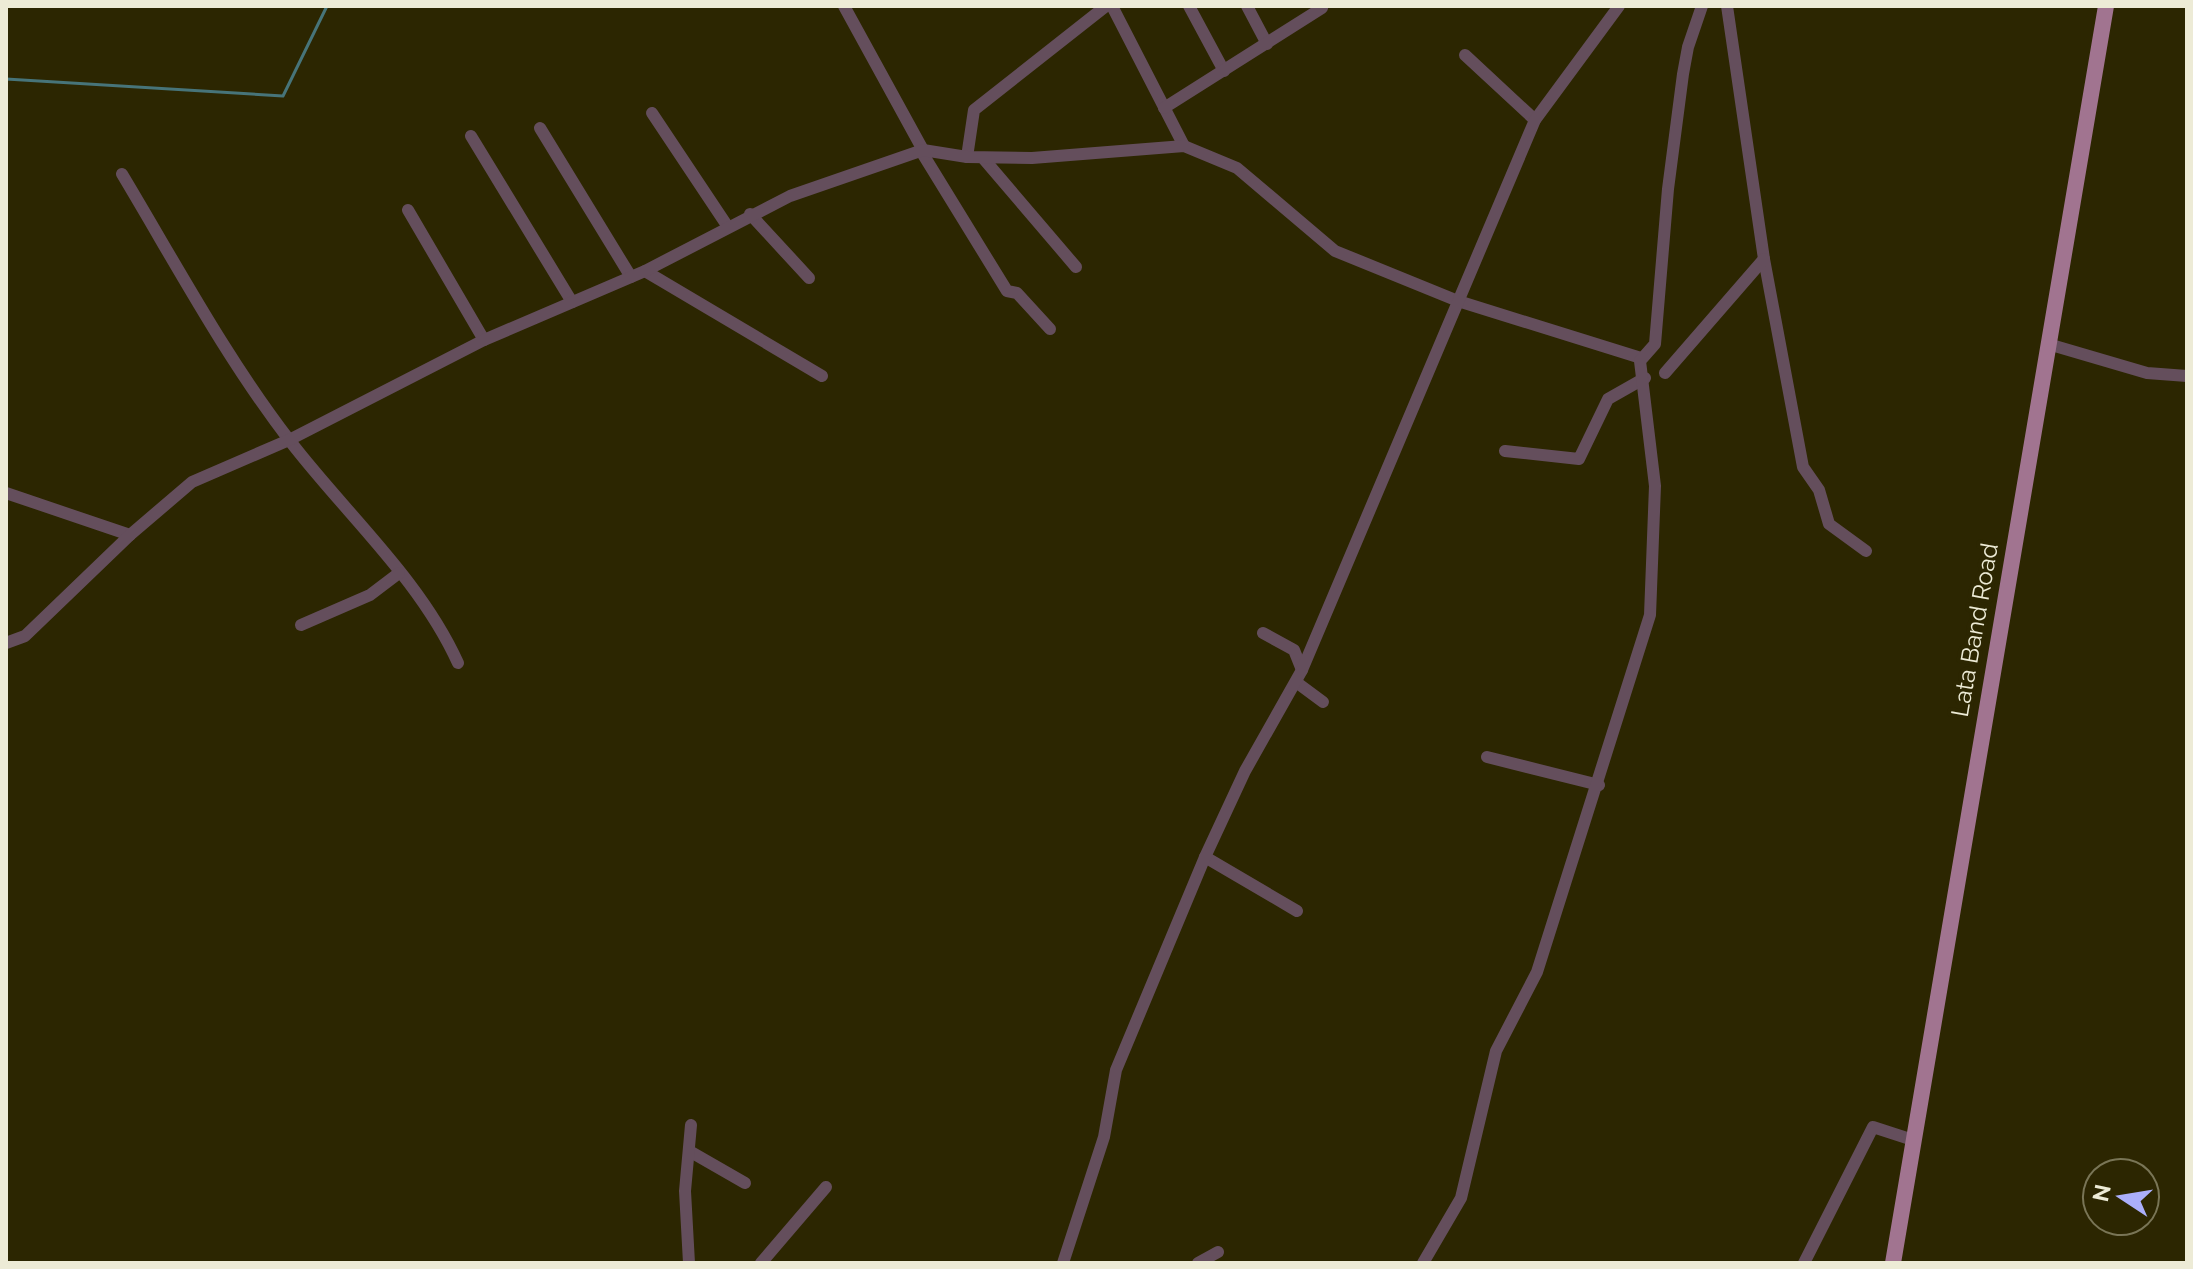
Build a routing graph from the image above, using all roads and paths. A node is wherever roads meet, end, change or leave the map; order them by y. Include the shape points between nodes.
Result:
1 (844, 6) edge
2 (1109, 6) edge
3 (1189, 6) edge
4 (1247, 6) edge
5 (1619, 6) edge
6 (1702, 6) edge
7 (1727, 6) edge
8 (2106, 6) edge
9 (1322, 8) dead end
10 (1267, 44) junction
11 (1465, 55) dead end
12 (1224, 71) junction
13 (1164, 108) junction
14 (652, 113) dead end
15 (1535, 120) junction
16 (540, 128) dead end
17 (471, 136) dead end
18 (1184, 146) junction
19 (922, 151) junction
20 (967, 157) junction
21 (983, 158) junction
22 (122, 174) dead end
23 (408, 210) dead end
24 (750, 214) junction
25 (728, 227) junction
26 (1764, 259) junction
27 (1076, 267) dead end
28 (645, 271) junction
29 (631, 277) junction
30 (809, 278) dead end
31 (1458, 301) junction
32 (572, 302) junction
33 (1050, 329) dead end
34 (484, 340) junction
35 (2048, 344) junction
36 (1641, 358) junction
37 (1665, 373) dead end
38 (822, 376) dead end
39 (2187, 376) edge
40 (1645, 378) junction
41 (289, 440) junction
42 (1505, 451) dead end
43 (6, 493) edge
44 (130, 535) junction
45 (1866, 551) dead end
46 (399, 573) junction
47 (301, 625) dead end
48 (1263, 633) dead end
49 (6, 643) edge
50 (458, 663) dead end
51 (1299, 676) junction
52 (1323, 702) dead end
53 (1487, 757) dead end
54 (1599, 785) junction
55 (1205, 857) junction
56 (1297, 911) dead end
57 (691, 1125) dead end
58 (1913, 1140) junction
59 (691, 1152) junction
60 (745, 1183) dead end
61 (826, 1187) dead end
62 (1218, 1252) dead end
63 (689, 1263) edge
64 (761, 1263) edge
65 (1063, 1263) edge
66 (1198, 1263) edge
67 (1423, 1263) edge
68 (1804, 1263) edge
69 (1893, 1263) edge

1 - 19 street
2 - 13 street
2 - 20 street via 974,110
3 - 12 street
4 - 10 street
5 - 15 street
6 - 36 street via 1683,74 1655,344
7 - 26 street
8 - 35 main road, Lata Band Road
9 - 10 street
10 - 12 street
11 - 15 street
12 - 13 street
13 - 18 street
14 - 25 street
15 - 31 street
16 - 29 street
17 - 32 street
18 - 21 street
18 - 31 street via 1237,168 1335,251
19 - 20 street
19 - 24 street
19 - 33 street via 1007,291 1017,293
20 - 21 street
21 - 27 street
22 - 41 street via 219,339
23 - 34 street
24 - 25 street
24 - 30 street
25 - 28 street
26 - 37 street
26 - 45 street via 1803,467 1819,490 1829,524
28 - 29 street
28 - 38 street
29 - 32 street
31 - 36 street
31 - 51 street
32 - 34 street
34 - 41 street
35 - 39 street via 2147,373
35 - 58 main road, Lata Band Road
36 - 40 street
40 - 42 street via 1608,399 1579,459
40 - 54 street via 1655,486 1650,615
41 - 44 street via 192,482
41 - 46 street
43 - 44 street
44 - 49 street via 25,636
46 - 47 street via 370,595
46 - 50 street via 439,621
48 - 51 street via 1294,650
51 - 52 street
51 - 55 street via 1245,771
53 - 54 street
54 - 67 street via 1537,972 1496,1051 1461,1198
55 - 56 street
55 - 65 street via 1116,1070 1104,1137
57 - 59 street
58 - 68 street via 1873,1127
58 - 69 main road, Lata Band Road
59 - 60 street
59 - 63 street via 685,1191
61 - 64 street
62 - 66 street

